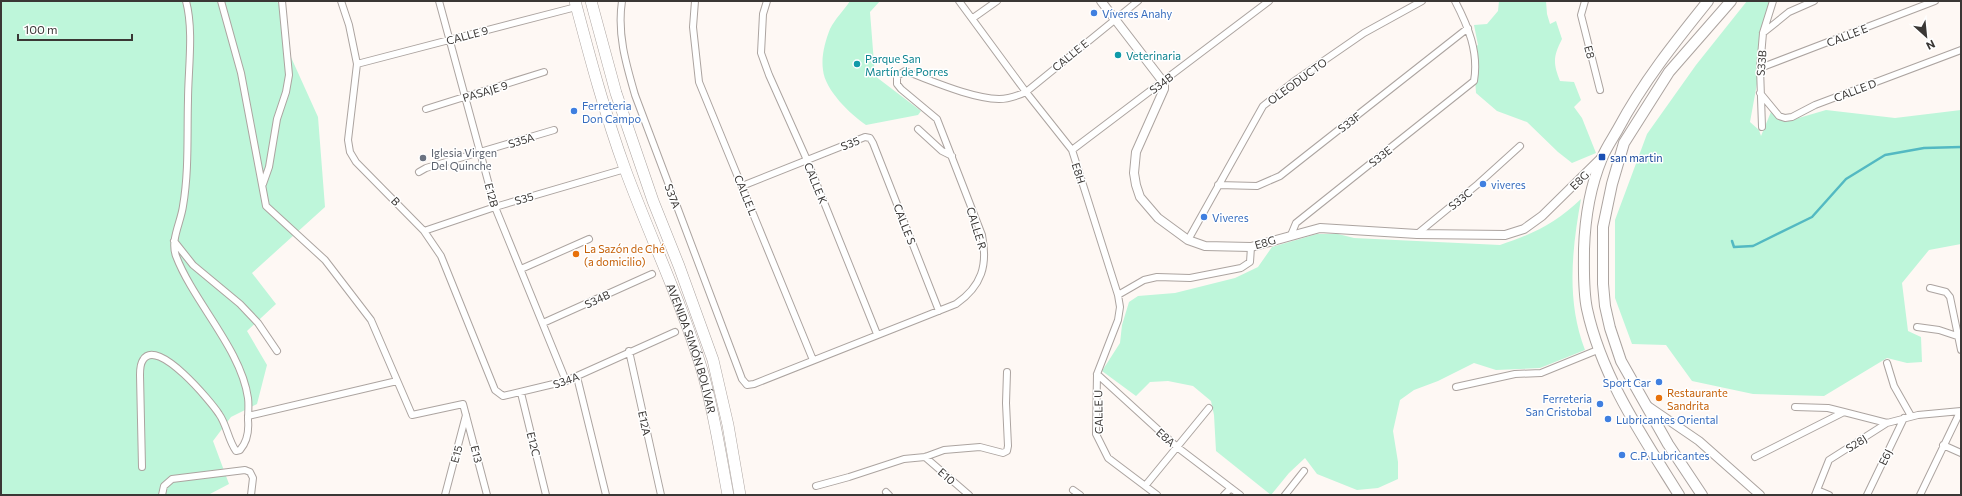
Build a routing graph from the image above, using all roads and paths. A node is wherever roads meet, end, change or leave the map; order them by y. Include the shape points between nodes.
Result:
1 (186, 1) edge
2 (221, 1) edge
3 (282, 1) edge
4 (341, 1) edge
5 (439, 1) edge
6 (591, 1) edge
7 (622, 1) edge
8 (695, 1) edge
9 (767, 1) edge
10 (959, 1) edge
11 (997, 1) edge
12 (1101, 1) edge
13 (1138, 1) edge
14 (1269, 1) edge
15 (1422, 1) edge
16 (1455, 1) edge
17 (1585, 1) edge
18 (1708, 1) edge
19 (1731, 1) edge
20 (1773, 1) edge
21 (1814, 1) edge
22 (1935, 1) edge
23 (575, 4) edge
24 (1699, 13) junction
25 (974, 18) junction
26 (1115, 18) junction
27 (1712, 23) junction
28 (1468, 28) junction
29 (1763, 33) junction
30 (450, 40) junction
31 (1961, 50) edge
32 (357, 64) junction
33 (1760, 68) junction
34 (544, 72) dead end
35 (1163, 81) junction
36 (1600, 90) dead end
37 (1026, 92) junction
38 (1760, 93) junction
39 (465, 97) junction
40 (426, 109) dead end
41 (1762, 127) dead end
42 (918, 129) dead end
43 (554, 130) dead end
44 (870, 138) joint
45 (1520, 146) dead end
46 (1072, 150) junction
47 (481, 153) junction
48 (952, 156) junction
49 (1602, 157) junction
50 (807, 160) junction
51 (625, 169) junction
52 (419, 172) dead end
53 (263, 185) junction
54 (1218, 185) junction
55 (742, 186) junction
56 (495, 207) junction
57 (424, 231) junction
58 (1417, 234) junction
59 (1291, 235) junction
60 (589, 239) dead end
61 (1188, 240) junction
62 (174, 241) junction
63 (1251, 247) junction
64 (521, 269) junction
65 (652, 274) dead end
66 (1930, 288) dead end
67 (1118, 295) junction
68 (939, 311) junction
69 (543, 323) junction
70 (1917, 327) dead end
71 (674, 332) dead end
72 (877, 334) junction
73 (1957, 336) junction
74 (1600, 349) junction
75 (1961, 350) edge
76 (277, 351) dead end
77 (629, 352) junction
78 (813, 360) junction
79 (1887, 363) dead end
80 (1007, 372) dead end
81 (1097, 374) junction
82 (577, 377) junction
83 (397, 381) junction
84 (566, 381) junction
85 (747, 385) joint
86 (1456, 387) dead end
87 (521, 393) junction
88 (498, 394) joint
89 (1644, 403) junction
90 (1795, 407) dead end
91 (1209, 408) dead end
92 (1844, 412) junction
93 (1960, 412) edge
94 (467, 413) junction
95 (248, 416) junction
96 (1911, 416) junction
97 (1904, 418) junction
98 (1887, 423) junction
99 (1943, 445) junction
100 (1177, 447) junction
101 (1961, 453) edge
102 (925, 457) junction
103 (1755, 457) dead end
104 (142, 467) dead end
105 (1304, 471) dead end
106 (816, 486) dead end
107 (1145, 486) junction
108 (1231, 488) junction
109 (1074, 490) dead end
110 (1816, 492) edge
111 (1923, 494) edge
112 (162, 495) edge
113 (251, 495) edge
114 (445, 495) edge
115 (487, 495) edge
116 (546, 495) edge
117 (606, 495) edge
118 (661, 495) edge
119 (728, 495) edge
120 (740, 495) edge
121 (969, 495) edge
122 (1080, 495) edge
123 (1157, 495) edge
124 (1224, 495) edge
125 (1240, 495) edge
126 (1285, 495) edge
127 (1679, 495) edge
128 (1702, 495) edge
129 (1760, 495) edge
130 (1829, 495) edge
131 (1867, 495) edge

1 - 62 street via 190,60 187,148 183,206
2 - 53 street via 241,74
3 - 53 street via 289,75
4 - 32 street, B
5 - 30 street, E12B
6 - 120 highway, AVENIDA SIMÓN BOLÍVAR via 618,100 713,360
7 - 85 street, S37A via 620,16 623,53 635,95 742,379
8 - 55 street, CALLE L via 692,27 699,82
9 - 50 street, CALLE K via 761,53
10 - 25 street, E8H
11 - 25 street
12 - 26 street
13 - 26 street, CALLE E
14 - 35 street, S34B
15 - 54 street, OLEODUCTO via 1364,33 1263,106
16 - 28 street
17 - 36 street, E8 via 1580,15
18 - 24 main road
19 - 27 main road
20 - 29 street, S33B
21 - 29 street via 1789,12
22 - 33 street, CALLE E
23 - 30 street, CALLE 9
23 - 51 highway, AVENIDA SIMÓN BOLÍVAR
24 - 27 main road
24 - 49 main road via 1654,70
25 - 37 street, E8H
26 - 35 street
26 - 37 street, CALLE E
27 - 89 main road via 1670,72 1624,143 1603,227 1603,284 1610,328 1621,361
28 - 54 street, S33F via 1280,176 1257,186
28 - 59 street, S33E via 1476,69 1474,81 1296,223
29 - 33 street, S33B
30 - 32 street, CALLE 9
30 - 39 street, E12B
31 - 38 street, CALLE D via 1816,105 1792,117 1779,116
32 - 57 street, B via 348,140 350,152 356,162
33 - 38 street, S33B
34 - 39 street, PASAJE 9
35 - 46 street, S34B
35 - 61 street, E8G via 1164,89 1136,152 1136,185 1140,197 1158,218
37 - 46 street, E8H
37 - 48 street, CALLE R via 1014,98 999,99 956,89 905,71 901,72 897,84 938,119
38 - 41 street, S33B
39 - 40 street, PASAJE 9
39 - 47 street, E12B
42 - 48 street via 942,151
43 - 47 street, S35A
44 - 50 street, S35 via 865,137
44 - 68 street, CALLE S
45 - 58 street, S33C
46 - 67 street, E8H
47 - 52 street, S35A
47 - 56 street, E12B
48 - 68 street, CALLE R via 982,234 986,252 982,273 968,295
49 - 58 street, E8G via 1542,216 1514,233
49 - 74 main road via 1585,225 1584,278 1587,309
50 - 55 street, S35
50 - 72 street, CALLE K
51 - 56 street, S35
51 - 119 highway, AVENIDA SIMÓN BOLÍVAR via 702,370 714,416
53 - 83 street via 266,206 325,260 371,320
54 - 61 street, OLEODUCTO
55 - 78 street, CALLE L
56 - 57 street, S35
56 - 64 street, E12B
57 - 88 street, B via 441,256
58 - 59 street, E8G via 1320,228
59 - 63 street, E8G
60 - 64 street
61 - 63 street, E8G via 1205,246
62 - 76 street via 193,265 240,304 258,323
62 - 95 street via 176,255 193,290 243,377 248,399
63 - 67 street via 1250,262 1240,268 1190,278 1157,277 1144,280
64 - 69 street, E12B
65 - 69 street, S34B
66 - 73 street via 1946,292 1950,297
67 - 81 street, E8H via 1118,320
68 - 72 street, CALLE R
69 - 84 street, E12B
70 - 73 street
71 - 77 street, S34A
72 - 78 street, CALLE R
73 - 75 street
74 - 86 street via 1536,375 1515,374
74 - 127 main road via 1632,421
77 - 82 street, S34A
77 - 118 street, E12A
78 - 85 street, CALLE R
79 - 96 street via 1894,386
80 - 102 street via 1007,451 1003,453 980,447 944,450
81 - 100 street, E8A
81 - 107 street, CALLE U via 1096,434 1101,447 1108,458
82 - 84 street, S34A
82 - 117 street
83 - 94 street via 412,415 463,404
83 - 95 street
84 - 87 street, S34A
87 - 88 street, S34A via 503,396
87 - 116 street, E12C
89 - 128 main road
89 - 129 street via 1700,441
90 - 92 street via 1828,408
91 - 100 street
92 - 98 street
92 - 103 street
93 - 96 street
93 - 99 street
94 - 114 street, E15
94 - 115 street, E13
95 - 104 street via 247,441 236,451 220,416 206,396 186,375 164,359 153,355 146,356 142,361 140,375
96 - 97 street
97 - 98 street
97 - 131 street, E6J
98 - 110 street, S28J via 1829,460
99 - 101 street
99 - 111 street
100 - 107 street
100 - 108 street, E8A
102 - 106 street via 904,459
102 - 121 street, E10
105 - 126 street
107 - 123 street, CALLE U
108 - 124 street
108 - 125 street, E8A
109 - 122 street
110 - 130 street
112 - 113 street via 164,486 172,479 245,470 250,472 253,478

